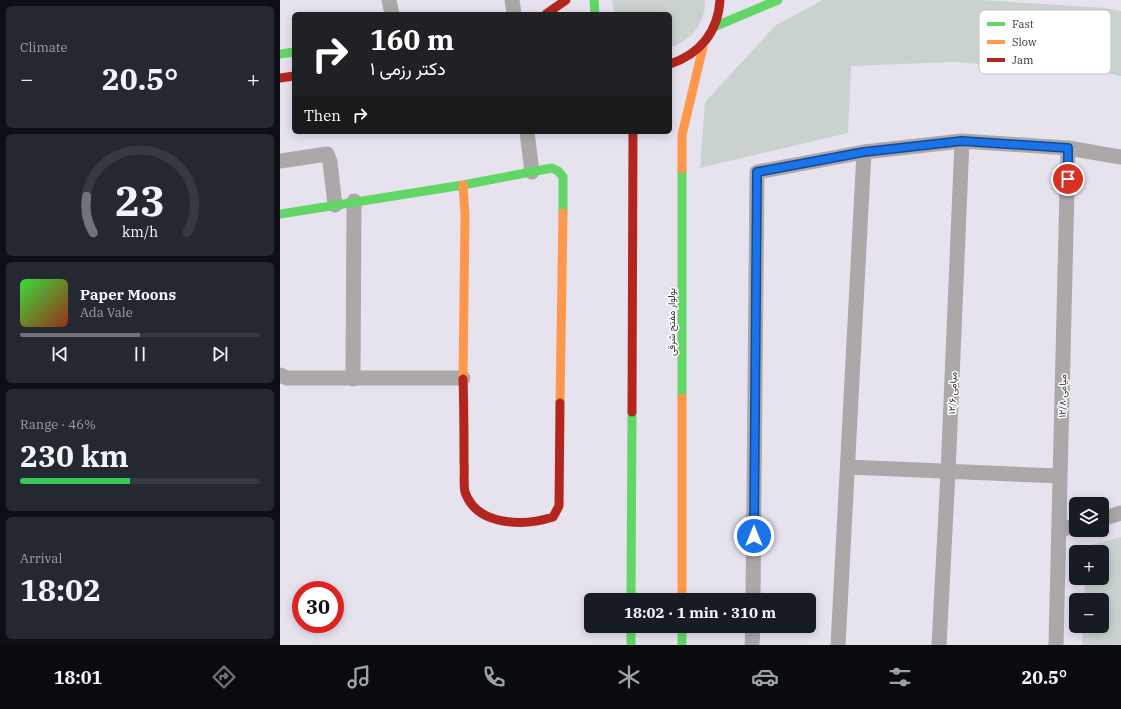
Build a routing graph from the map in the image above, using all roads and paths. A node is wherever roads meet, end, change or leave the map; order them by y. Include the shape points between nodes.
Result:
1 (389, 0) edge
2 (512, 0) edge
3 (566, 0) edge
4 (594, 0) edge
5 (720, 0) edge
6 (778, 0) edge
7 (392, 12) edge
8 (514, 12) edge
9 (549, 12) edge
10 (596, 12) edge
11 (716, 26) junction
12 (703, 47) junction
13 (292, 52) edge
14 (280, 54) edge
15 (672, 64) edge
16 (292, 76) edge
17 (280, 78) edge
18 (527, 134) edge
19 (633, 134) edge
20 (962, 141) junction
21 (1068, 148) junction
22 (864, 152) junction
23 (1121, 158) edge
24 (280, 161) edge
25 (532, 172) junction
26 (463, 185) junction
27 (354, 201) junction
28 (335, 205) junction
29 (280, 214) edge
30 (280, 375) edge
31 (463, 378) junction
32 (353, 379) junction
33 (848, 467) junction
34 (948, 473) junction
35 (1060, 476) junction
36 (1121, 513) edge
37 (1109, 517) edge
38 (1069, 528) edge
39 (1059, 530) junction
40 (631, 593) edge
41 (682, 593) edge
42 (753, 593) edge
43 (631, 633) edge
44 (682, 633) edge
45 (752, 633) edge
46 (631, 645) edge
47 (682, 645) edge
48 (752, 645) edge
49 (838, 645) edge
50 (939, 645) edge
51 (1056, 645) edge

1 - 7 street
2 - 8 street
3 - 9 street
4 - 10 street
5 - 11 street
6 - 11 street
11 - 12 street
12 - 15 street via 682,61
12 - 41 street, بولوار مفتح شرقی via 682,135
13 - 14 street
16 - 17 street
18 - 25 street
19 - 40 street
20 - 21 street
20 - 22 street
20 - 34 street, میامی ۱۲/۶
21 - 23 street
21 - 35 street, میامی ۱۲/۸
22 - 33 street
22 - 42 street via 757,172
24 - 28 street via 326,154 330,162
25 - 26 street
25 - 31 street via 552,168 563,177 559,506 553,517 543,521 512,521 485,516 471,504 465,491
26 - 27 street
26 - 31 street
27 - 28 street
27 - 32 street
28 - 29 street
30 - 32 street via 287,378
31 - 32 street
33 - 34 street
33 - 49 street
34 - 35 street
34 - 50 street, میامی ۱۲/۶
35 - 39 street, میامی ۱۲/۸
36 - 37 street
38 - 39 street
39 - 51 street, میامی ۱۲/۸
43 - 46 street
44 - 47 street
45 - 48 street

